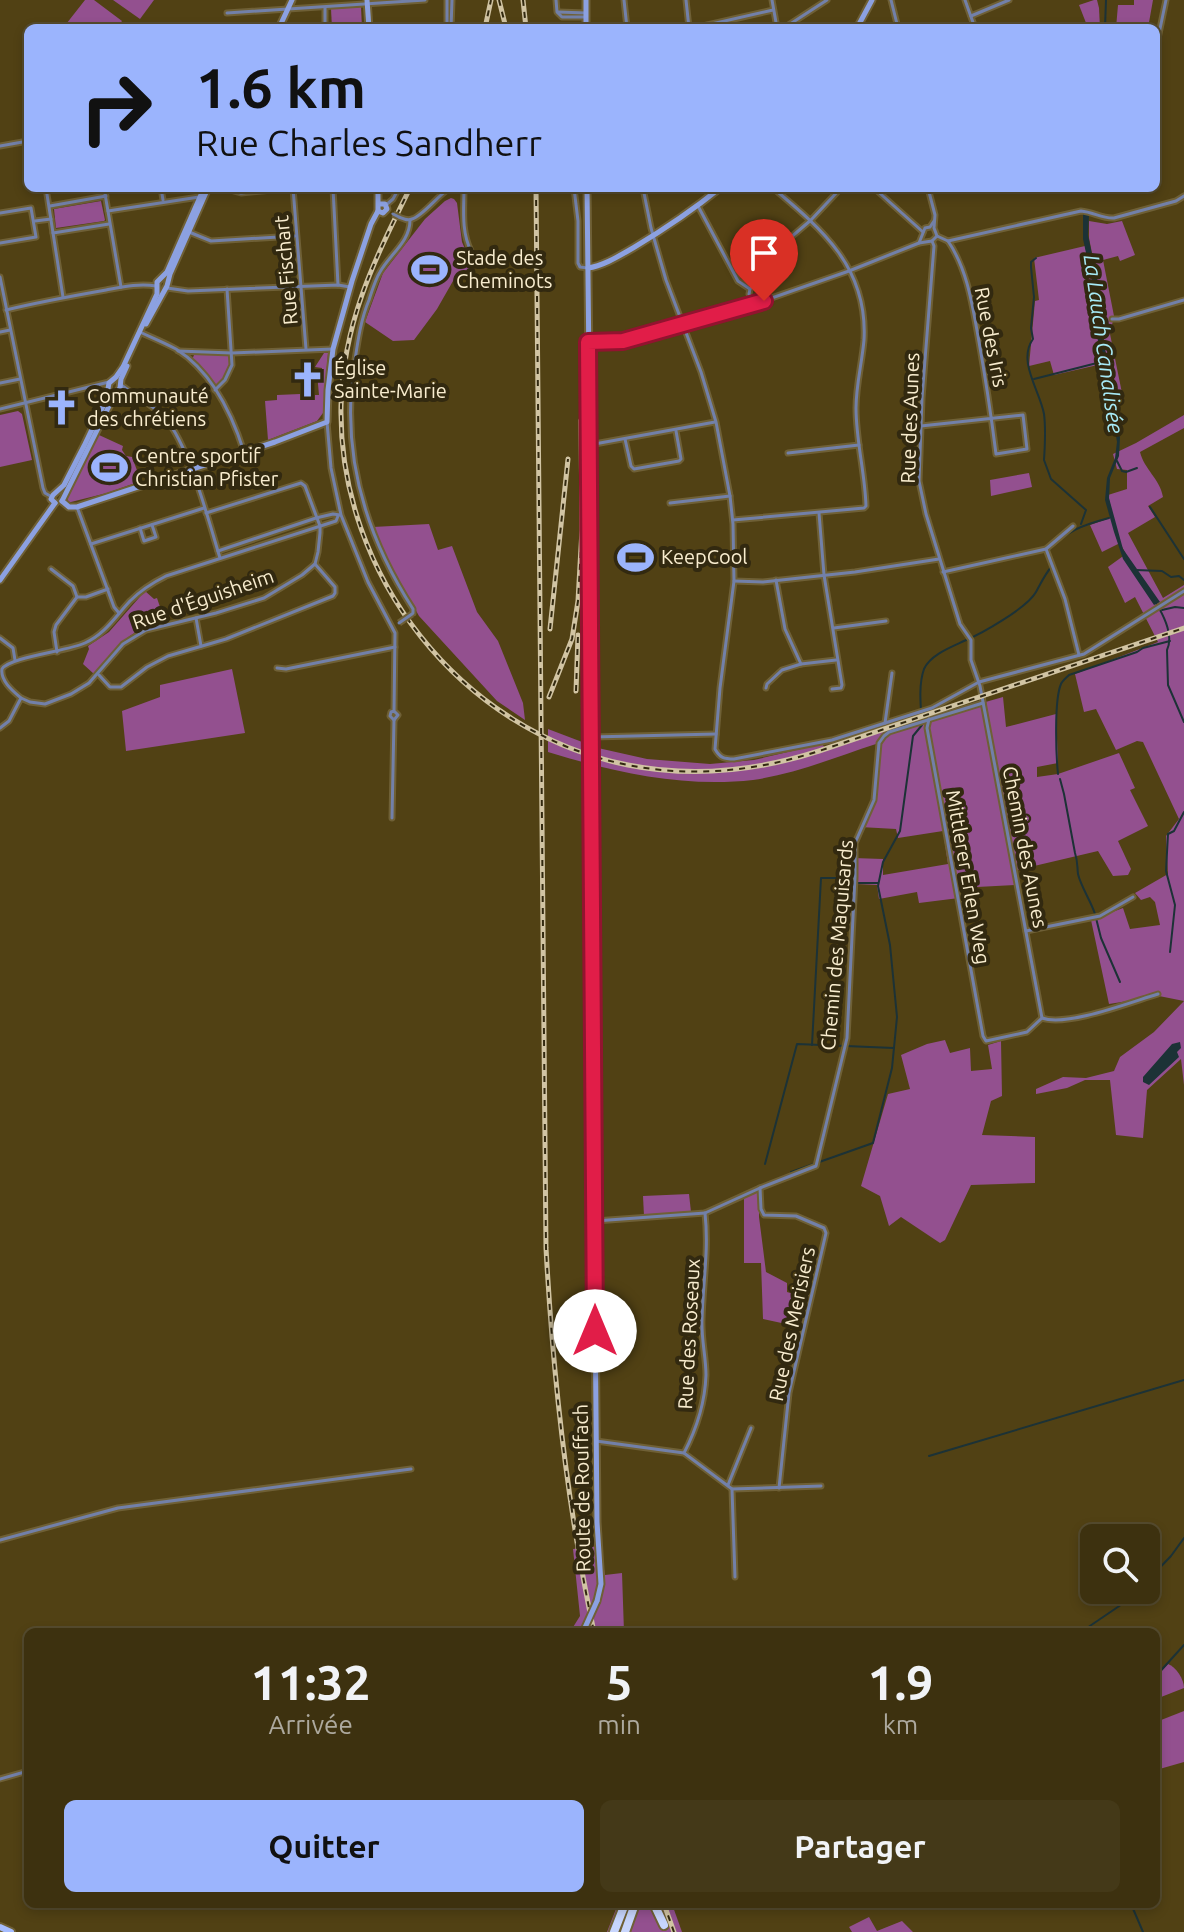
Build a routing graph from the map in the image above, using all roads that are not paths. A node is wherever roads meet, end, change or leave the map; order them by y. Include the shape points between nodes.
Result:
1 (292, 0) edge
2 (425, 0) edge
3 (450, 0) edge
4 (556, 0) edge
5 (586, 0) edge
6 (624, 0) edge
7 (686, 0) edge
8 (772, 0) edge
9 (827, 0) edge
10 (965, 0) edge
11 (1009, 0) edge
12 (1166, 0) edge
13 (873, 1) edge
14 (890, 1) edge
15 (367, 2) edge
16 (324, 6) junction
17 (288, 8) junction
18 (773, 10) junction
19 (227, 13) dead end
20 (586, 15) junction
21 (971, 16) junction
22 (281, 24) edge
23 (325, 24) edge
24 (369, 24) edge
25 (449, 24) edge
26 (586, 24) edge
27 (627, 24) edge
28 (691, 24) edge
29 (710, 24) edge
30 (776, 24) edge
31 (790, 24) edge
32 (859, 24) edge
33 (897, 24) edge
34 (974, 24) edge
35 (1160, 29) edge
36 (24, 142) edge
37 (0, 146) edge
38 (47, 192) edge
39 (105, 192) edge
40 (162, 192) edge
41 (203, 192) edge
42 (204, 192) edge
43 (293, 192) edge
44 (333, 192) edge
45 (378, 192) edge
46 (397, 192) edge
47 (443, 192) edge
48 (464, 192) edge
49 (574, 192) edge
50 (587, 192) edge
51 (644, 192) edge
52 (715, 192) edge
53 (778, 192) edge
54 (837, 192) edge
55 (879, 192) edge
56 (929, 192) edge
57 (106, 196) junction
58 (1184, 196) edge
59 (199, 197) junction
60 (163, 202) junction
61 (49, 206) junction
62 (698, 206) junction
63 (383, 208) junction
64 (108, 211) junction
65 (0, 213) edge
66 (51, 219) junction
67 (410, 220) junction
68 (811, 220) junction
69 (34, 221) junction
70 (110, 224) junction
71 (189, 232) junction
72 (53, 233) junction
73 (928, 233) junction
74 (297, 236) junction
75 (653, 236) junction
76 (937, 236) junction
77 (948, 241) junction
78 (0, 243) edge
79 (471, 251) dead end
80 (588, 268) junction
81 (849, 271) junction
82 (0, 277) edge
83 (158, 281) junction
84 (338, 285) junction
85 (166, 286) junction
86 (301, 286) junction
87 (121, 287) junction
88 (350, 287) junction
89 (227, 289) junction
90 (750, 289) junction
91 (63, 297) junction
92 (1184, 300) edge
93 (753, 304) junction
94 (4, 307) edge
95 (1112, 319) dead end
96 (682, 325) junction
97 (10, 330) junction
98 (0, 332) edge
99 (142, 333) junction
100 (588, 342) junction
101 (306, 349) junction
102 (333, 349) junction
103 (178, 351) junction
104 (232, 353) junction
105 (21, 379) junction
106 (111, 381) junction
107 (0, 383) edge
108 (120, 384) junction
109 (90, 387) junction
110 (109, 389) junction
111 (215, 390) junction
112 (118, 392) junction
113 (132, 393) junction
114 (26, 404) junction
115 (0, 409) edge
116 (991, 418) junction
117 (327, 422) junction
118 (716, 422) junction
119 (920, 426) junction
120 (675, 430) junction
121 (625, 439) junction
122 (589, 445) junction
123 (859, 445) junction
124 (244, 452) junction
125 (788, 453) dead end
126 (191, 468) junction
127 (730, 496) junction
128 (54, 498) junction
129 (63, 500) junction
130 (670, 503) dead end
131 (77, 507) junction
132 (204, 508) junction
133 (206, 513) junction
134 (819, 513) junction
135 (340, 515) junction
136 (316, 518) junction
137 (733, 520) junction
138 (152, 525) junction
139 (320, 526) junction
140 (1073, 526) dead end
141 (140, 528) junction
142 (91, 544) junction
143 (1046, 549) junction
144 (218, 551) junction
145 (220, 558) junction
146 (939, 559) junction
147 (315, 564) junction
148 (51, 569) dead end
149 (943, 572) junction
150 (824, 575) junction
151 (0, 580) edge
152 (776, 580) junction
153 (734, 581) junction
154 (108, 589) junction
155 (1184, 591) edge
156 (77, 597) junction
157 (119, 613) junction
158 (195, 617) junction
159 (886, 621) dead end
160 (393, 628) junction
161 (834, 628) junction
162 (0, 638) edge
163 (201, 646) junction
164 (395, 647) junction
165 (57, 652) junction
166 (1079, 655) junction
167 (15, 660) junction
168 (838, 660) junction
169 (801, 664) junction
170 (277, 668) dead end
171 (892, 673) dead end
172 (98, 674) junction
173 (0, 676) edge
174 (979, 682) junction
175 (766, 688) dead end
176 (832, 689) dead end
177 (21, 698) junction
178 (983, 703) junction
179 (929, 719) junction
180 (885, 723) junction
181 (0, 728) edge
182 (716, 734) junction
183 (592, 737) junction
184 (392, 818) dead end
185 (1133, 897) dead end
186 (1026, 931) junction
187 (1158, 994) dead end
188 (1042, 1018) junction
189 (760, 1188) junction
190 (705, 1213) junction
191 (594, 1221) junction
192 (751, 1428) dead end
193 (596, 1441) junction
194 (684, 1453) junction
195 (411, 1469) dead end
196 (821, 1486) dead end
197 (730, 1487) junction
198 (779, 1488) junction
199 (0, 1540) edge
200 (735, 1577) dead end
201 (585, 1628) edge
202 (24, 1772) edge
203 (0, 1779) edge
204 (623, 1908) edge
205 (634, 1908) edge
206 (657, 1908) edge
207 (0, 1927) edge
208 (665, 1929) edge
209 (11, 1932) edge
210 (614, 1932) edge
211 (625, 1932) edge

1 - 17 main road
2 - 15 street
3 - 25 street
4 - 20 street via 557,12
5 - 20 main road
6 - 27 street
7 - 28 street
8 - 18 street
9 - 31 street
10 - 21 street
11 - 21 street
12 - 35 street
13 - 32 main road
14 - 33 street
15 - 16 street
15 - 24 main road
16 - 17 street
16 - 23 street
17 - 19 street
17 - 22 main road
18 - 29 street
18 - 30 street
20 - 26 main road
21 - 34 street
36 - 37 street
38 - 61 street
39 - 57 street
40 - 60 street
41 - 59 main road
42 - 71 main road
43 - 74 street, Rue Fischart
44 - 84 street
45 - 63 main road
46 - 63 street
47 - 67 street
48 - 79 street via 464,229
49 - 80 street, Route de Rouffach via 578,263
50 - 80 main road, Route de Rouffach
51 - 75 street
52 - 62 main road
53 - 68 street
54 - 68 street
55 - 73 street
56 - 73 street via 935,220
57 - 61 street
57 - 64 street
58 - 77 street via 1114,218 1081,211
59 - 60 street
59 - 83 main road via 167,272
60 - 64 street
61 - 66 street
62 - 75 main road
62 - 90 street via 738,281
63 - 67 street, bridge
63 - 88 main road via 374,219
64 - 70 street
65 - 69 street via 31,208
66 - 69 street
66 - 72 street
67 - 160 street, bridge via 404,241 380,272 367,305 349,413 363,503 385,560 413,609
68 - 81 street
68 - 90 street via 776,250
69 - 78 street via 36,237
70 - 72 street
70 - 87 street
71 - 74 street via 211,241
71 - 85 main road
72 - 91 street
73 - 76 street
73 - 76 street
73 - 81 street via 919,243
73 - 119 street, Rue des Aunes via 934,246
74 - 86 street, Rue Fischart
75 - 80 main road
75 - 96 street
76 - 77 street
77 - 116 street, Rue des Iris via 968,287
80 - 100 main road, Route de Rouffach
81 - 93 street
81 - 123 street via 863,320 856,399
82 - 94 street
83 - 85 main road via 165,279
83 - 85 main road via 160,289
83 - 87 street
83 - 106 main road via 123,367
84 - 86 street
84 - 88 street
85 - 89 street
85 - 99 main road
86 - 89 street
86 - 101 street, Rue Fischart
87 - 91 street
88 - 102 main road
89 - 104 street
90 - 93 street
91 - 94 street
92 - 95 street
93 - 96 street
94 - 97 street
96 - 100 street via 623,341
96 - 118 street
97 - 98 street
97 - 105 street
99 - 103 street
99 - 108 main road
100 - 122 main road, Route de Rouffach
101 - 102 street
101 - 104 street
102 - 117 main road
103 - 104 street
103 - 111 street
104 - 111 street via 228,375
105 - 107 street
105 - 114 street
106 - 108 main road
106 - 109 street
106 - 110 main road
108 - 112 main road
108 - 113 street
109 - 110 street
109 - 114 street
110 - 112 main road
110 - 128 main road
111 - 124 street
112 - 113 street
112 - 129 main road
113 - 126 street via 171,425
114 - 115 street
114 - 128 street via 42,484
116 - 116 street, Rue des Iris via 996,454 1027,449 1023,415
116 - 119 street
117 - 124 main road
117 - 135 street
118 - 120 street
118 - 127 street
119 - 146 street, Rue des Aunes via 919,481
120 - 121 street
120 - 121 street via 679,461 634,469
121 - 122 street
122 - 183 main road, Route de Rouffach
123 - 125 street
123 - 134 street via 866,506
124 - 126 main road
126 - 131 main road
126 - 132 street
127 - 130 street
127 - 137 street
128 - 129 main road via 59,504
128 - 129 main road via 61,494
128 - 151 main road
129 - 131 main road
131 - 142 street
132 - 133 street
132 - 138 street
133 - 136 street via 301,483
133 - 144 street
134 - 137 street
134 - 150 street
135 - 136 street
135 - 139 street
135 - 160 street
136 - 139 street
136 - 144 street
137 - 153 street
138 - 141 street
138 - 141 street via 156,537 144,541
139 - 145 street
139 - 147 street
140 - 143 street
141 - 142 street
142 - 154 street
143 - 149 street
143 - 166 street
144 - 145 street
145 - 157 street via 150,583
146 - 149 street, Rue des Aunes
146 - 150 street
147 - 158 street, Rue d'Éguisheim via 264,598
147 - 163 street via 335,587 333,596
148 - 156 street via 73,586
149 - 174 street, Rue des Aunes via 970,638
150 - 152 street
150 - 161 street
152 - 153 street
152 - 169 street via 785,629
153 - 182 street
154 - 156 street
154 - 157 street
155 - 166 street
156 - 165 street via 56,625
157 - 165 street via 91,641
158 - 163 street
158 - 172 street, Rue d'Éguisheim via 135,636
159 - 161 street
160 - 164 street
161 - 168 street
162 - 167 street via 13,648
163 - 172 street via 168,656 115,688
164 - 170 street
164 - 184 street
165 - 167 street
166 - 174 street
167 - 173 street
168 - 169 street
168 - 176 street via 842,685
169 - 175 street via 782,670
171 - 180 street
172 - 177 street, Rue d'Éguisheim via 71,694 45,704
173 - 177 street
174 - 178 street, Chemin des Aunes
174 - 180 street via 922,712
177 - 181 street
178 - 179 street, Chemin des Maquisards
178 - 186 street, Chemin des Aunes
179 - 188 street, Mittlerer Erlen Weg via 983,1036 986,1041 1027,1032
179 - 189 street, Chemin des Maquisards via 881,740 874,800 855,843 847,1038 816,1166
180 - 182 street via 832,740 734,759 719,756
182 - 183 street
183 - 191 main road, Route de Rouffach, bridge
185 - 186 street via 1100,916
186 - 188 street, Chemin des Aunes
187 - 188 street via 1076,1018
189 - 190 street
189 - 198 street, Rue des Merisiers via 764,1215 796,1216 826,1233 789,1393
190 - 191 street
190 - 194 street, Rue des Roseaux via 706,1376 698,1423
191 - 193 main road, Route de Rouffach
192 - 197 street
193 - 194 street
193 - 201 main road, Route de Rouffach, bridge via 601,1584
194 - 197 street
195 - 199 street via 118,1508
196 - 198 street
197 - 198 street
197 - 200 street
202 - 203 street
204 - 210 highway
205 - 211 highway
206 - 208 highway
207 - 209 main road

